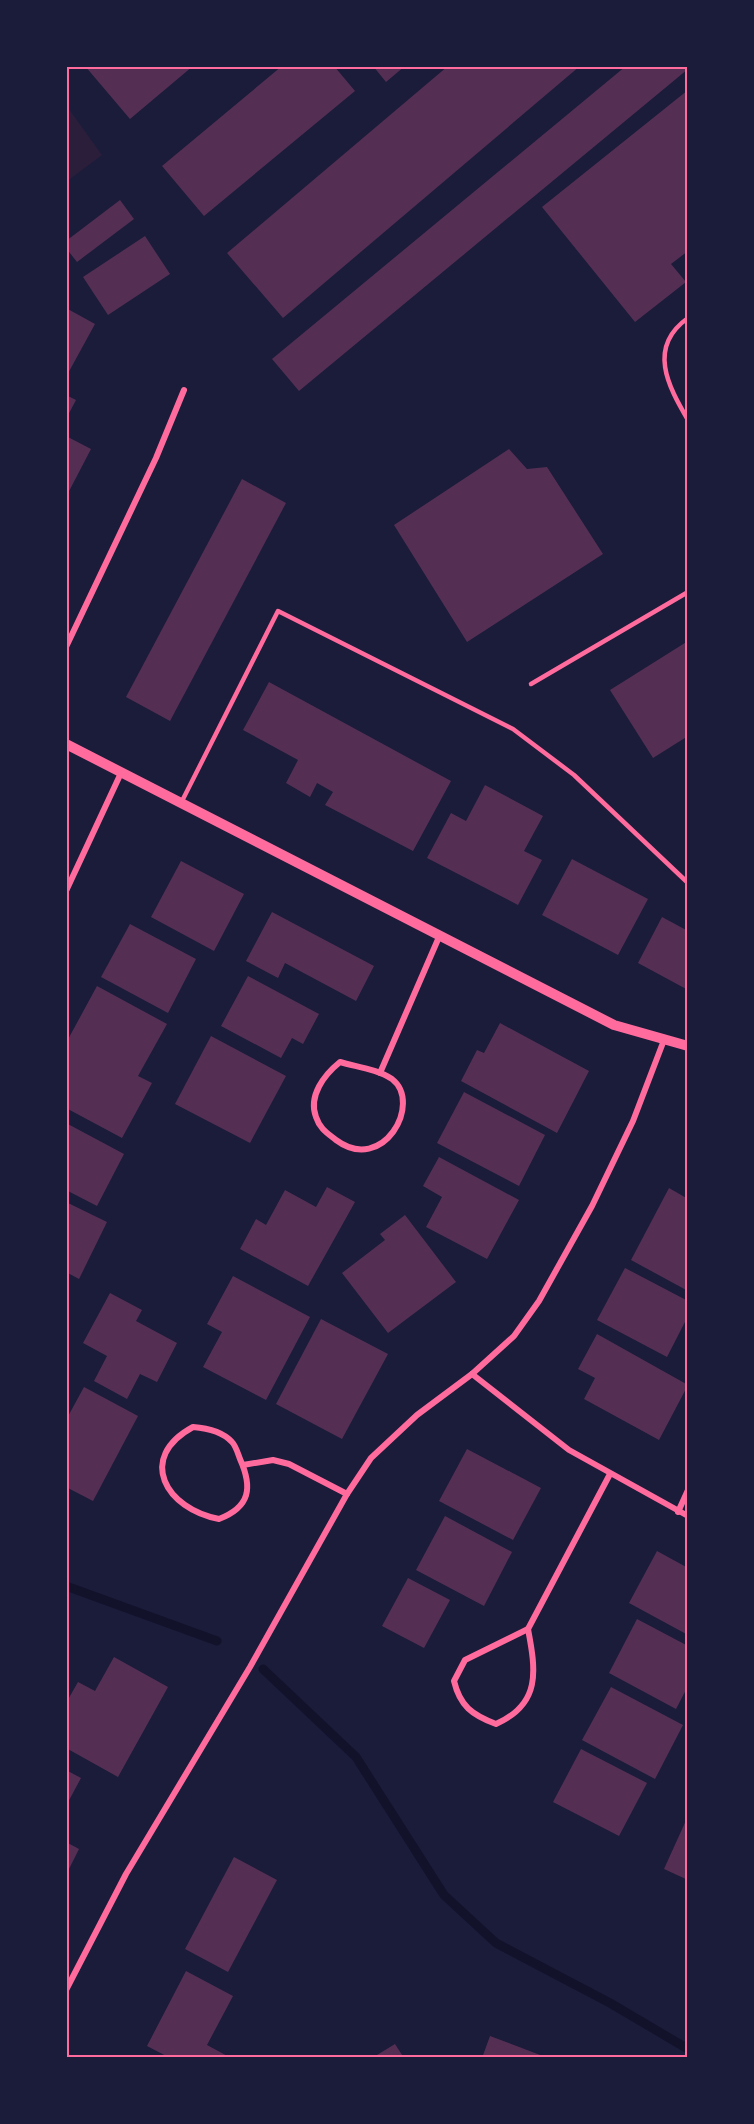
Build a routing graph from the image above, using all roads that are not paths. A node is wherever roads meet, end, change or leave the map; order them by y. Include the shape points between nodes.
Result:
1 (688, 318) edge
2 (184, 390) dead end
3 (688, 420) edge
4 (688, 592) edge
5 (66, 647) edge
6 (531, 684) dead end
7 (66, 744) edge
8 (122, 773) junction
9 (181, 803) junction
10 (688, 883) edge
11 (66, 891) edge
12 (439, 937) junction
13 (664, 1040) junction
14 (688, 1046) edge
15 (380, 1072) junction
16 (472, 1374) junction
17 (243, 1466) junction
18 (610, 1474) junction
19 (688, 1490) edge
20 (346, 1494) junction
21 (678, 1512) junction
22 (688, 1516) edge
23 (528, 1629) junction
24 (66, 1990) edge

1 - 3 lane via 667,341 664,364 668,385
2 - 5 street
4 - 6 lane
7 - 8 street
8 - 9 street
8 - 11 street
9 - 10 lane via 278,611 513,729 574,775
9 - 12 street
12 - 13 street via 614,1025
12 - 15 street
13 - 14 street
13 - 16 street via 633,1121 592,1206 539,1301 514,1336
15 - 15 street via 340,1062 327,1073 314,1097 313,1109 320,1128 347,1148 364,1151 386,1141 402,1116 400,1088
16 - 18 street via 569,1450
16 - 20 street via 417,1415 371,1458
17 - 17 street via 232,1442 211,1429 193,1427 168,1447 162,1463 170,1494 190,1510 219,1519 234,1513 249,1488
17 - 20 street via 273,1460 289,1464
18 - 21 street
18 - 23 street
19 - 21 street
20 - 24 street via 245,1675 126,1874
21 - 22 street
23 - 23 street via 465,1660 454,1681 458,1698 474,1716 496,1724 516,1715 534,1684

